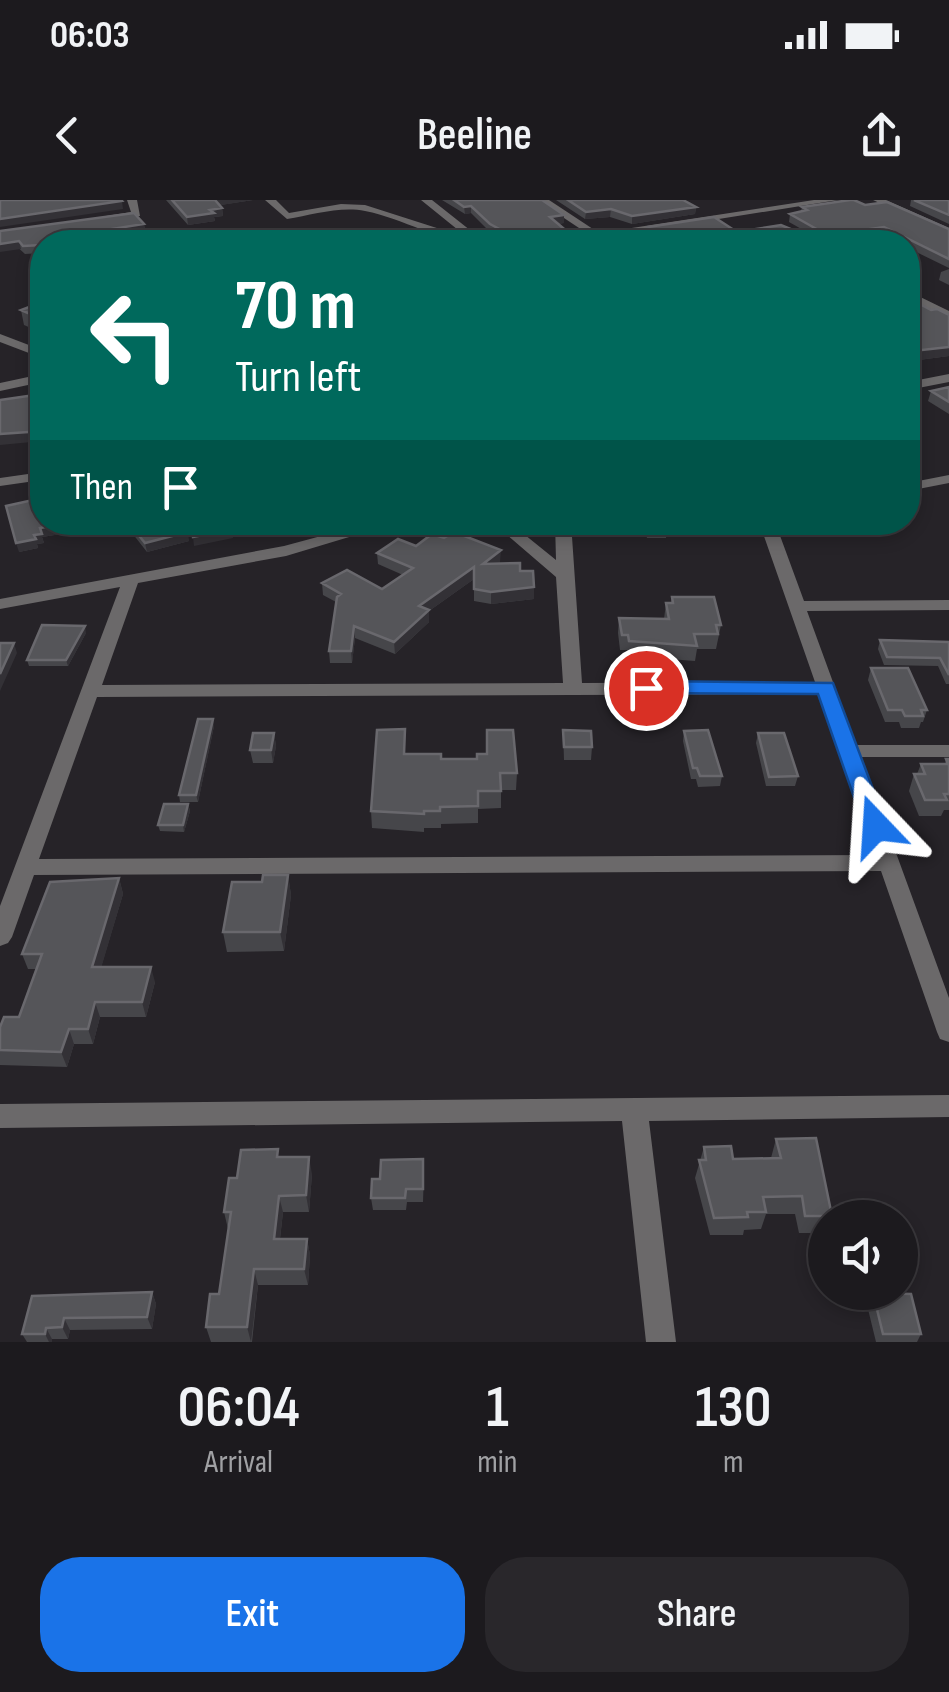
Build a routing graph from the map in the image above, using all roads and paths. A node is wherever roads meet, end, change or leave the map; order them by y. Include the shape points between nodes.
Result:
1 (132, 200) edge
2 (270, 200) edge
3 (426, 200) edge
4 (542, 200) edge
5 (833, 200) edge
6 (878, 200) edge
7 (754, 212) junction
8 (95, 220) edge
9 (769, 220) dead end
10 (433, 230) edge
11 (465, 230) edge
12 (589, 230) edge
13 (637, 230) edge
14 (949, 232) edge
15 (920, 300) edge
16 (949, 316) edge
17 (0, 338) edge
18 (30, 349) edge
19 (949, 378) edge
20 (30, 381) edge
21 (920, 384) edge
22 (0, 387) edge
23 (30, 478) edge
24 (949, 479) edge
25 (0, 482) edge
26 (920, 485) edge
27 (346, 535) edge
28 (514, 535) edge
29 (562, 535) edge
30 (772, 535) edge
31 (564, 575) junction
32 (131, 580) junction
33 (0, 604) edge
34 (949, 605) edge
35 (797, 606) junction
36 (573, 688) junction
37 (826, 688) junction
38 (91, 692) junction
39 (848, 750) junction
40 (949, 750) edge
41 (889, 863) junction
42 (26, 867) junction
43 (0, 936) edge
44 (949, 1032) edge
45 (949, 1106) edge
46 (634, 1109) junction
47 (0, 1116) edge
48 (661, 1342) edge

1 - 8 street via 137,214
2 - 10 street via 282,215 364,208
3 - 11 street
4 - 12 street
5 - 7 street
6 - 14 street
7 - 9 street
7 - 13 street
15 - 16 street
17 - 18 street
19 - 21 street
20 - 22 street
23 - 25 street
24 - 26 street
27 - 32 street
28 - 31 street
29 - 31 street
30 - 35 street
31 - 36 street
32 - 33 street
32 - 38 street
34 - 35 street
35 - 37 street
36 - 37 street
36 - 38 street
37 - 39 street
38 - 42 street
39 - 40 street
39 - 41 street
41 - 42 street
41 - 44 street
42 - 43 street
45 - 46 street
46 - 47 street
46 - 48 street

